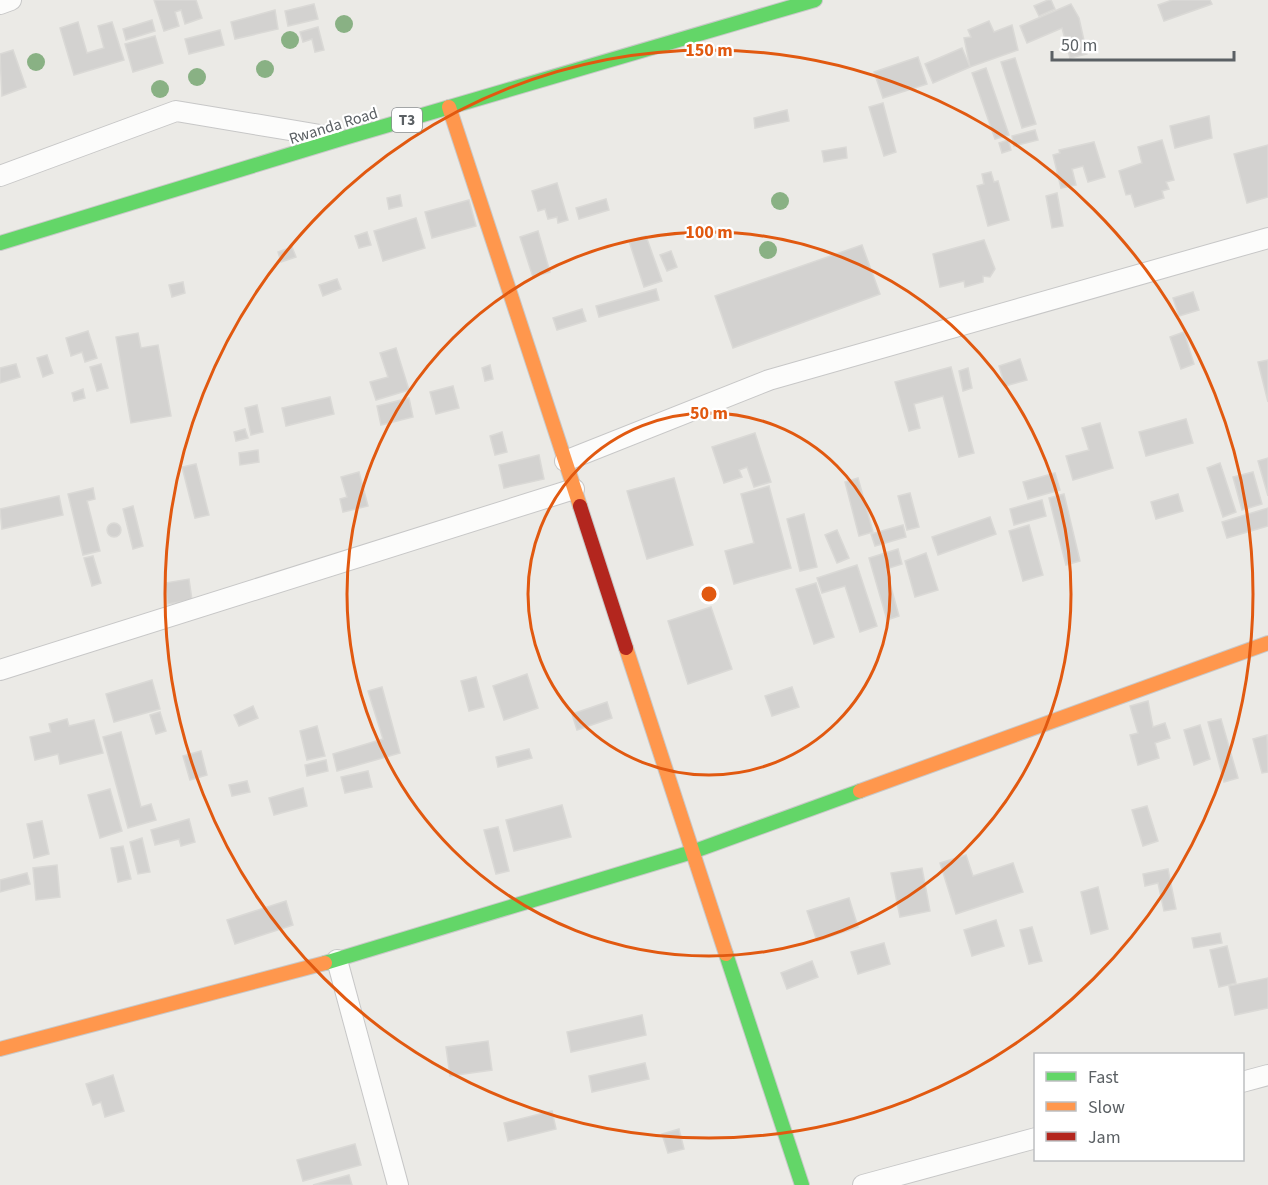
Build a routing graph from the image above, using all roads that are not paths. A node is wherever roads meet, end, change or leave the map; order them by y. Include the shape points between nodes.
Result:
1 (11, 0) edge
2 (815, 0) edge
3 (0, 4) edge
4 (784, 4) edge
5 (449, 107) junction
6 (344, 138) junction
7 (0, 176) edge
8 (1268, 238) edge
9 (0, 243) edge
10 (565, 461) junction
11 (574, 489) junction
12 (1268, 643) edge
13 (0, 670) edge
14 (692, 852) junction
15 (336, 960) junction
16 (0, 1049) edge
17 (1268, 1075) edge
18 (1244, 1081) edge
19 (1034, 1138) edge
20 (398, 1185) edge
21 (802, 1185) edge
22 (863, 1185) edge

1 - 3 street
2 - 4 main road, Rwanda Road / T3
4 - 5 main road, Rwanda Road / T3
5 - 6 main road, Rwanda Road / T3
5 - 10 main road
6 - 7 street via 176,111
6 - 9 main road, Rwanda Road / T3
8 - 10 street via 769,380
10 - 11 main road
11 - 13 street
11 - 14 main road
12 - 14 main road
14 - 15 main road
14 - 21 main road
15 - 16 main road
15 - 20 street
17 - 18 street
19 - 22 street

